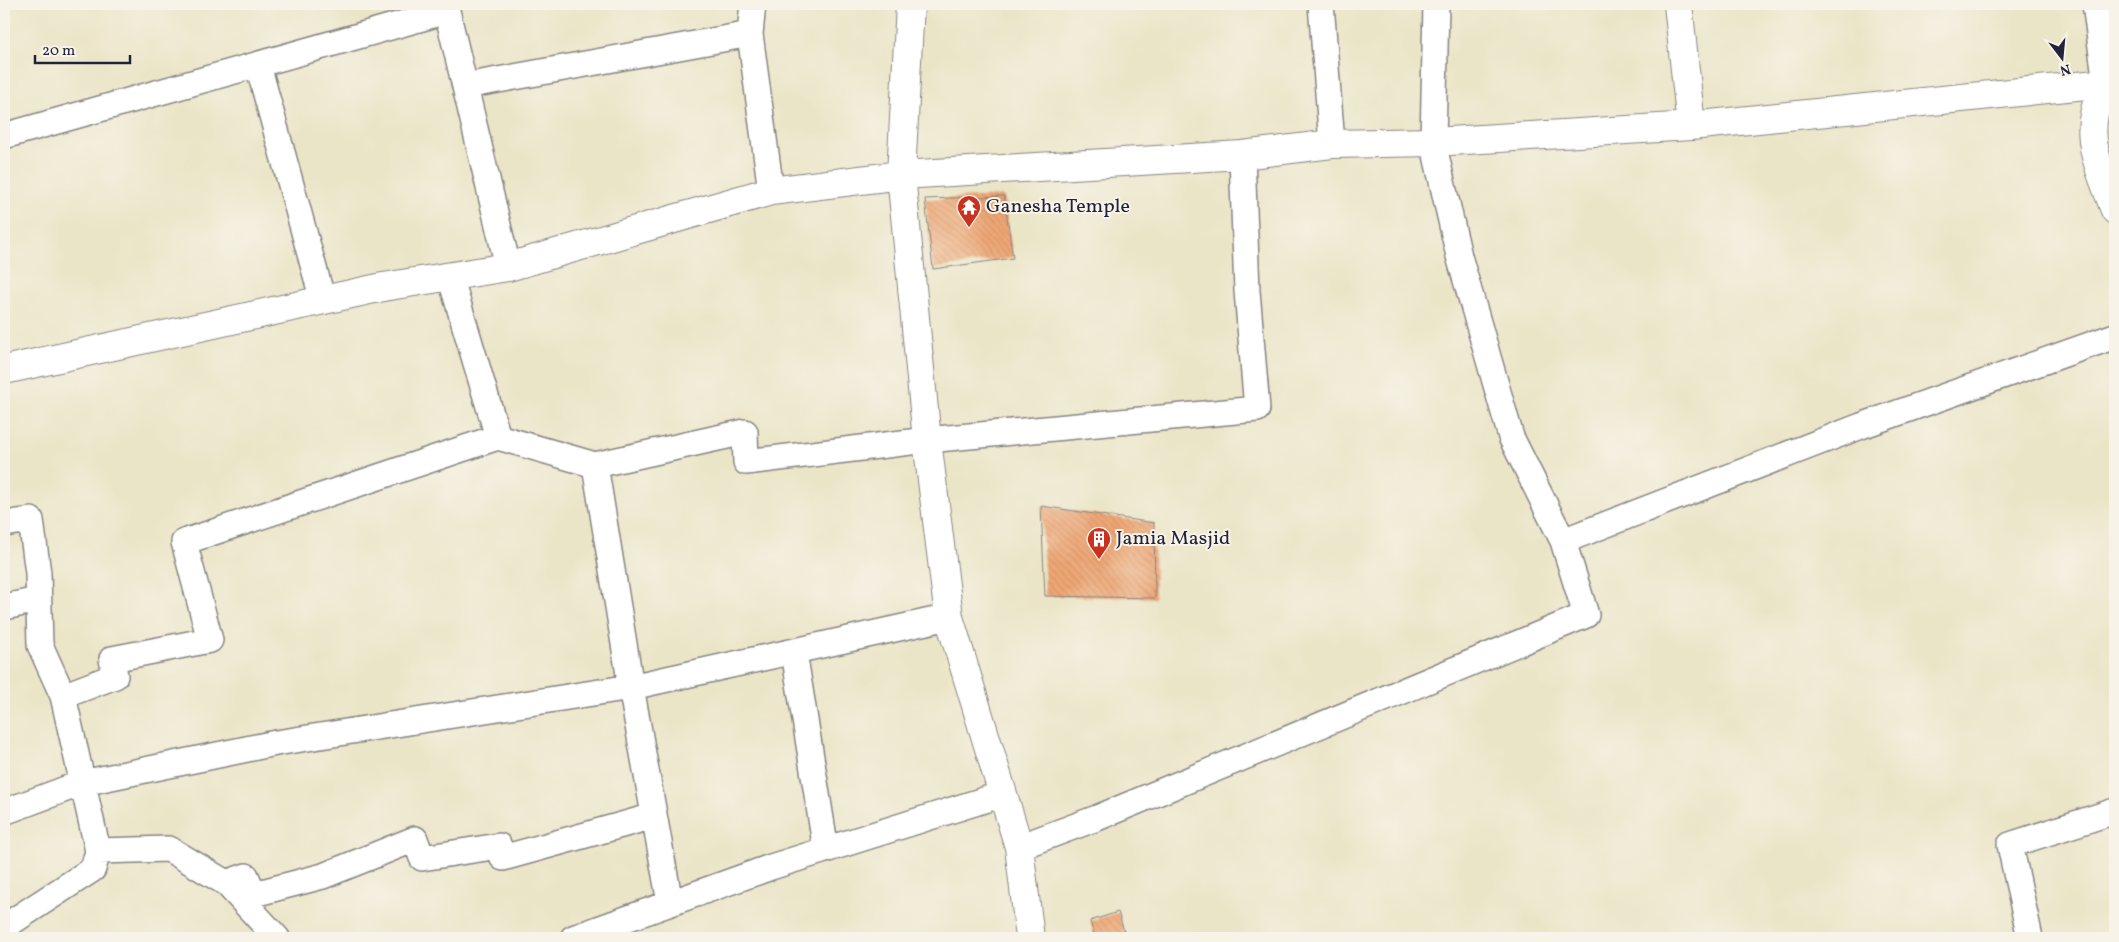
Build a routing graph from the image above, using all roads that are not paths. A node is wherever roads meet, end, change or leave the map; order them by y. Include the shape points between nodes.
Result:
1 (753, 4) edge
2 (910, 4) edge
3 (1321, 4) edge
4 (1436, 4) edge
5 (1678, 4) edge
6 (2096, 4) edge
7 (446, 7) edge
8 (750, 34) junction
9 (258, 65) junction
10 (2112, 81) edge
11 (464, 86) junction
12 (1691, 126) junction
13 (4, 136) edge
14 (1433, 142) junction
15 (1332, 144) junction
16 (1242, 154) junction
17 (901, 175) junction
18 (771, 191) junction
19 (2115, 210) edge
20 (508, 267) junction
21 (450, 276) junction
22 (323, 301) junction
23 (2115, 336) edge
24 (4, 370) edge
25 (498, 437) junction
26 (927, 440) junction
27 (595, 465) junction
28 (4, 524) edge
29 (1562, 541) junction
30 (38, 600) junction
31 (4, 608) edge
32 (948, 617) junction
33 (794, 652) junction
34 (631, 687) junction
35 (63, 696) junction
36 (82, 783) junction
37 (1003, 794) junction
38 (2115, 811) edge
39 (4, 812) edge
40 (654, 816) junction
41 (1019, 847) junction
42 (98, 850) junction
43 (826, 850) junction
44 (226, 883) junction
45 (670, 903) junction
46 (4, 927) edge
47 (585, 936) edge
48 (276, 938) edge
49 (1030, 938) edge
50 (2030, 938) edge

1 - 8 street
2 - 17 street
3 - 15 street
4 - 14 street
5 - 12 street
6 - 10 street
7 - 9 street
7 - 11 street
8 - 11 street
8 - 18 street
9 - 13 street
9 - 22 street
10 - 12 street
10 - 19 street via 2094,108 2091,135
11 - 20 street
12 - 14 street
14 - 15 street
14 - 29 street via 1459,256 1511,437
15 - 16 street
16 - 17 street
16 - 26 street via 1247,291 1257,409
17 - 18 street
17 - 26 street
18 - 20 street
20 - 21 street
21 - 22 street
21 - 25 street
22 - 24 street
23 - 29 street via 1862,426
25 - 27 street
25 - 35 street via 184,542 210,640 112,659 115,676
26 - 27 street via 746,462 745,432
26 - 32 street
27 - 34 street
28 - 30 street via 31,520
29 - 41 street via 1586,614 1097,818
30 - 31 street
30 - 35 street via 40,645
32 - 33 street
32 - 37 street
33 - 34 street
33 - 43 street
34 - 36 street via 276,742
34 - 40 street
35 - 36 street
36 - 39 street
36 - 42 street
37 - 41 street
37 - 43 street
38 - 50 street via 2010,846
40 - 44 street via 503,858 499,846 422,858 415,839 323,876 254,894 246,876
40 - 45 street
41 - 49 street
42 - 44 street via 168,850
42 - 46 street via 93,870
43 - 45 street
44 - 48 street
45 - 47 street

